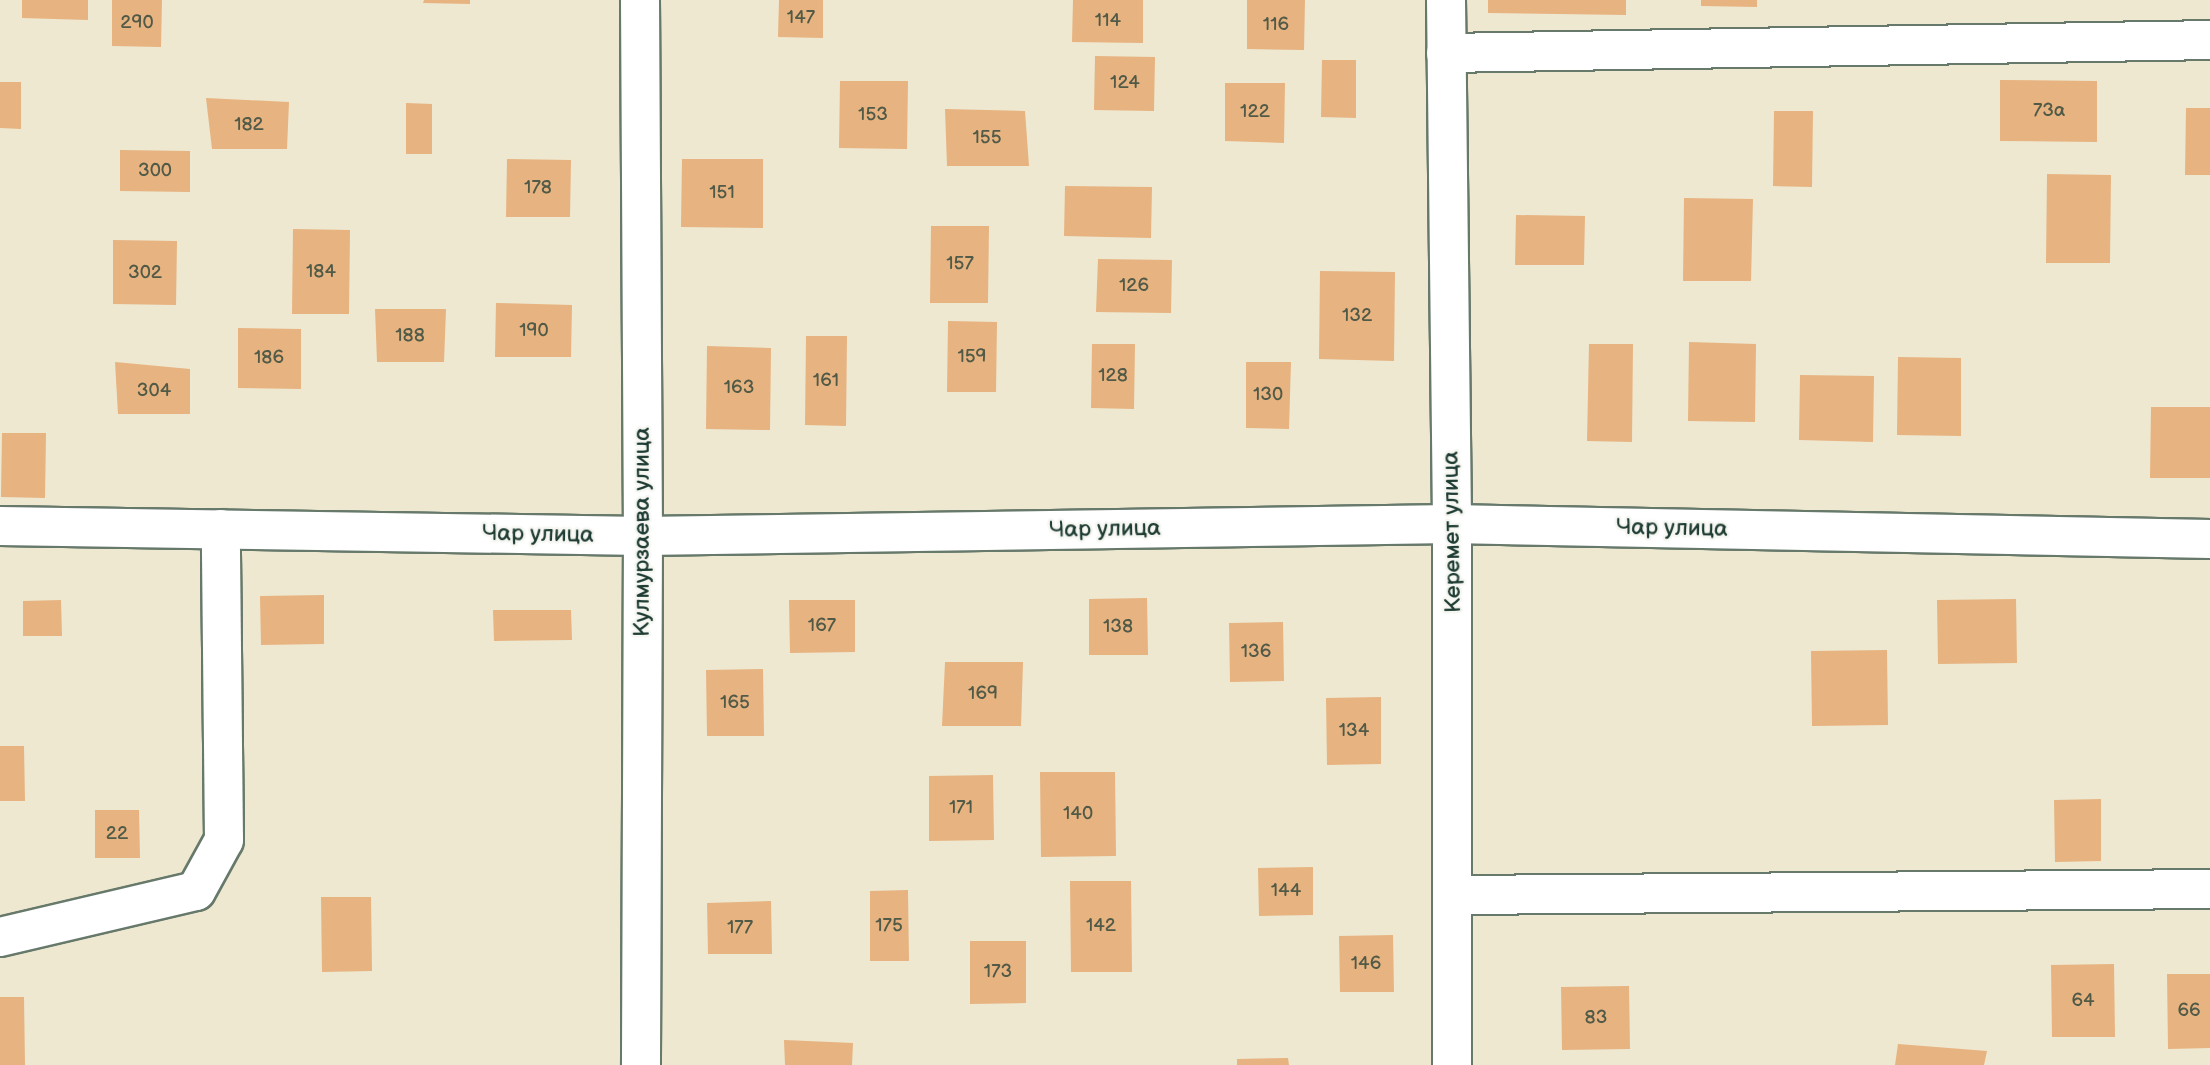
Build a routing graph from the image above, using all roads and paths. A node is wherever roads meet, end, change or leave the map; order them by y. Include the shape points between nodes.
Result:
1 (640, 0) edge
2 (1446, 0) edge
3 (2210, 40) edge
4 (1446, 53) junction
5 (1452, 524) junction
6 (0, 526) edge
7 (222, 529) junction
8 (643, 536) junction
9 (2210, 539) edge
10 (2210, 889) edge
11 (1454, 895) junction
12 (0, 937) edge
13 (641, 1065) edge
14 (1452, 1065) edge

1 - 8 street, Кулмурзаева улица
2 - 4 street, Керемет улица
3 - 4 street
4 - 5 street, Керемет улица
5 - 8 street, Чар улица
5 - 9 street, Чар улица
5 - 11 street, Керемет улица
6 - 7 street, Чар улица
7 - 8 street, Чар улица
7 - 12 street via 224,840 196,891
8 - 13 street, Кулмурзаева улица
10 - 11 street
11 - 14 street, Керемет улица

